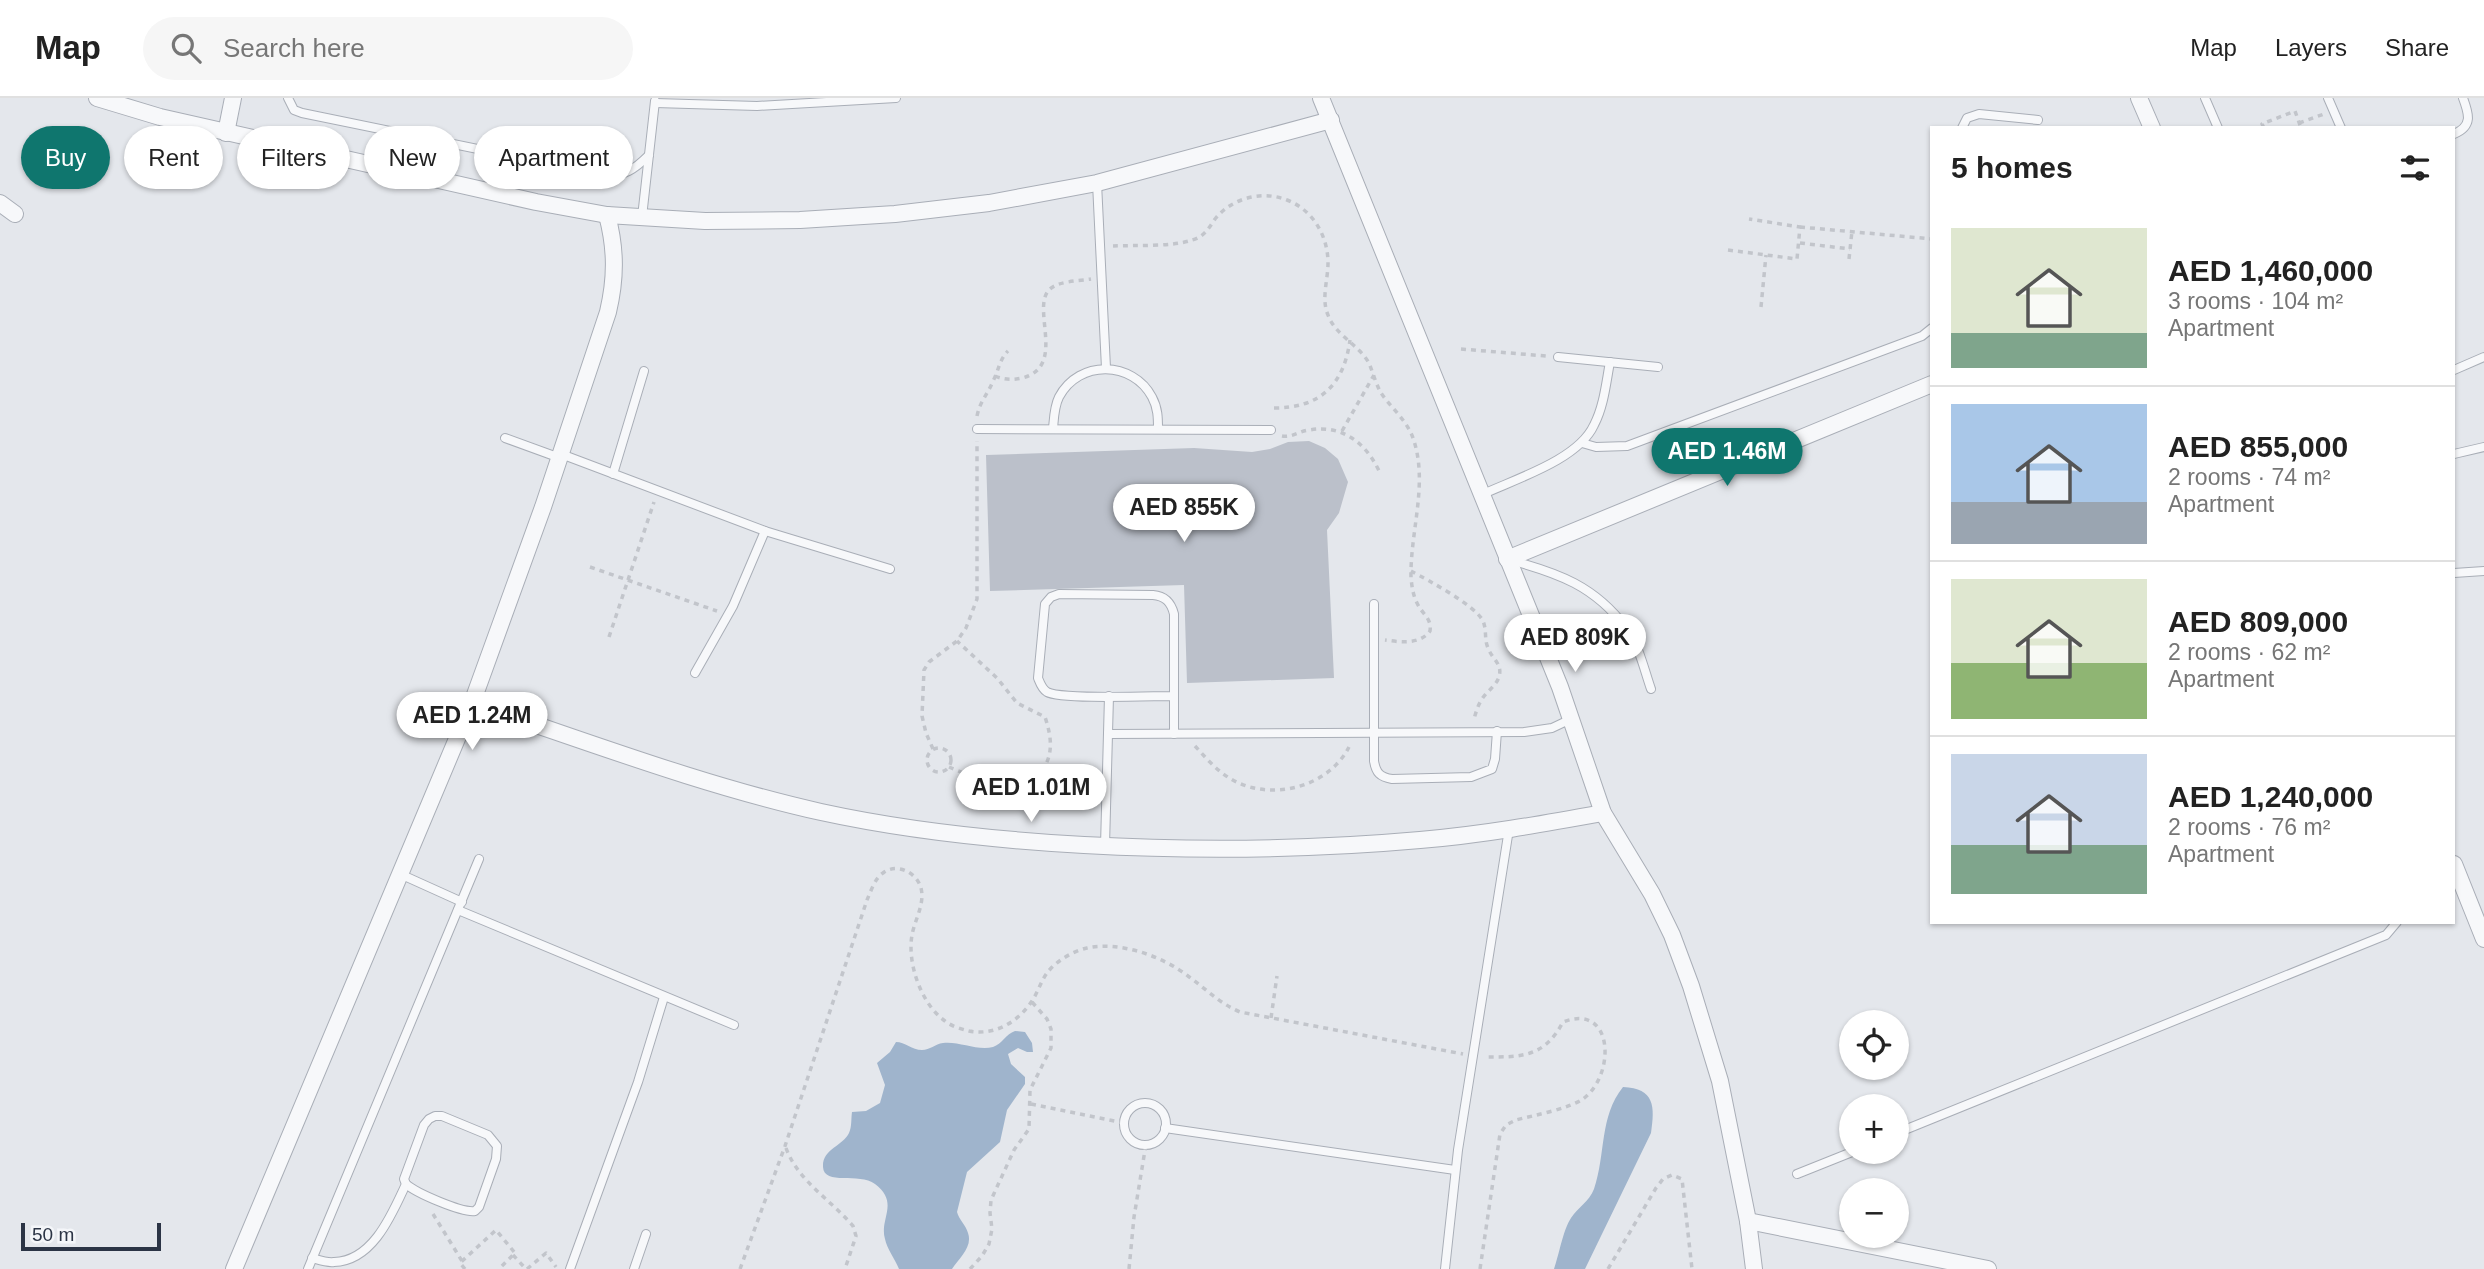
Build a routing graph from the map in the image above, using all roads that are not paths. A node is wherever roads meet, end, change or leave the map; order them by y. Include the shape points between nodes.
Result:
1 (97, 98) edge
2 (233, 98) edge
3 (288, 98) edge
4 (896, 98) edge
5 (1321, 98) edge
6 (2139, 98) edge
7 (2205, 98) edge
8 (2328, 98) edge
9 (2463, 98) edge
10 (655, 101) edge
11 (1331, 120) junction
12 (2038, 120) dead end
13 (1963, 126) edge
14 (2151, 126) edge
15 (2217, 126) edge
16 (2340, 126) edge
17 (226, 133) junction
18 (2455, 133) edge
19 (649, 155) junction
20 (1097, 183) junction
21 (0, 203) edge
22 (15, 214) dead end
23 (607, 215) junction
24 (642, 217) junction
25 (1930, 330) edge
26 (1558, 357) road end
27 (2484, 358) edge
28 (1610, 362) junction
29 (1658, 367) dead end
30 (1106, 368) junction
31 (2455, 370) edge
32 (644, 371) dead end
33 (1930, 385) edge
34 (977, 429) road end
35 (1053, 429) junction
36 (1158, 429) junction
37 (1271, 430) road end
38 (505, 438) dead end
39 (1582, 443) junction
40 (2484, 447) edge
41 (2455, 454) edge
42 (560, 456) junction
43 (613, 474) junction
44 (1481, 495) junction
45 (765, 531) junction
46 (1507, 559) junction
47 (890, 569) dead end
48 (2484, 571) edge
49 (2455, 573) edge
50 (1374, 604) dead end
51 (695, 673) dead end
52 (1651, 689) dead end
53 (1109, 696) junction
54 (1174, 696) junction
55 (472, 704) junction
56 (1572, 719) junction
57 (1497, 731) junction
58 (1374, 732) junction
59 (1108, 734) junction
60 (1174, 734) junction
61 (1603, 813) junction
62 (1509, 829) junction
63 (1105, 846) junction
64 (479, 859) dead end
65 (2455, 866) edge
66 (400, 874) junction
67 (460, 906) junction
68 (2394, 924) edge
69 (2484, 939) edge
70 (664, 997) junction
71 (734, 1025) dead end
72 (1165, 1128) junction
73 (1909, 1128) edge
74 (1839, 1157) edge
75 (1455, 1170) junction
76 (1797, 1174) dead end
77 (406, 1184) junction
78 (1748, 1221) junction
79 (646, 1234) dead end
80 (312, 1258) junction
81 (234, 1269) edge
82 (308, 1269) edge
83 (570, 1269) edge
84 (634, 1269) edge
85 (1444, 1269) edge
86 (1754, 1269) edge
87 (1988, 1269) edge

1 - 17 street
2 - 17 street
3 - 19 lane via 302,113 604,175 629,172
4 - 10 lane via 757,106
5 - 11 street
6 - 14 street
7 - 15 lane
8 - 16 lane
9 - 18 lane via 2469,121
10 - 19 lane
11 - 20 street
11 - 44 street
12 - 13 lane via 1979,114 1967,118
17 - 23 street
19 - 24 lane
20 - 24 street via 895,214 800,220
20 - 30 lane
21 - 22 street
23 - 24 street
23 - 42 street via 615,251 614,288
25 - 39 lane via 1642,441 1612,448
26 - 28 lane
27 - 31 lane
28 - 29 lane
28 - 39 lane via 1601,411
30 - 35 lane via 1092,370 1068,385 1054,411
30 - 36 lane via 1134,377 1145,387 1158,413
32 - 43 lane
33 - 46 street
34 - 35 lane
35 - 36 lane
36 - 37 lane
38 - 42 lane
39 - 44 lane
40 - 41 lane
42 - 43 lane
42 - 55 street
43 - 45 lane
44 - 46 street
45 - 47 lane
45 - 51 lane via 729,615
46 - 52 lane via 1555,573 1598,598 1627,629
46 - 56 street
48 - 49 lane
50 - 58 lane
53 - 54 lane
53 - 54 lane via 1055,694 1041,686 1042,612 1051,597 1153,595 1168,600 1174,614
53 - 59 lane
54 - 60 lane
55 - 63 street via 819,812 1000,841
55 - 66 street
56 - 57 lane via 1538,731
56 - 61 street
57 - 58 lane
57 - 58 lane via 1492,769 1483,774 1392,779 1382,778 1376,771
58 - 60 lane
59 - 60 lane
59 - 63 lane
61 - 62 street
61 - 78 street via 1652,894 1691,986 1720,1082
62 - 63 street via 1340,846
62 - 75 lane
64 - 67 lane
65 - 69 street
66 - 67 lane
66 - 81 street
67 - 70 lane
67 - 80 lane
68 - 73 lane via 2386,935
70 - 71 lane
70 - 83 lane
72 - 72 lane via 1163,1115 1148,1103 1134,1106 1125,1116 1125,1129 1133,1140 1146,1144 1158,1139
72 - 75 lane
74 - 76 lane
75 - 85 lane
77 - 77 lane via 424,1125 435,1116 488,1135 497,1146 475,1210 465,1211
77 - 80 lane via 383,1228 364,1250 347,1261
78 - 86 street
78 - 87 street
79 - 84 lane
80 - 82 lane

